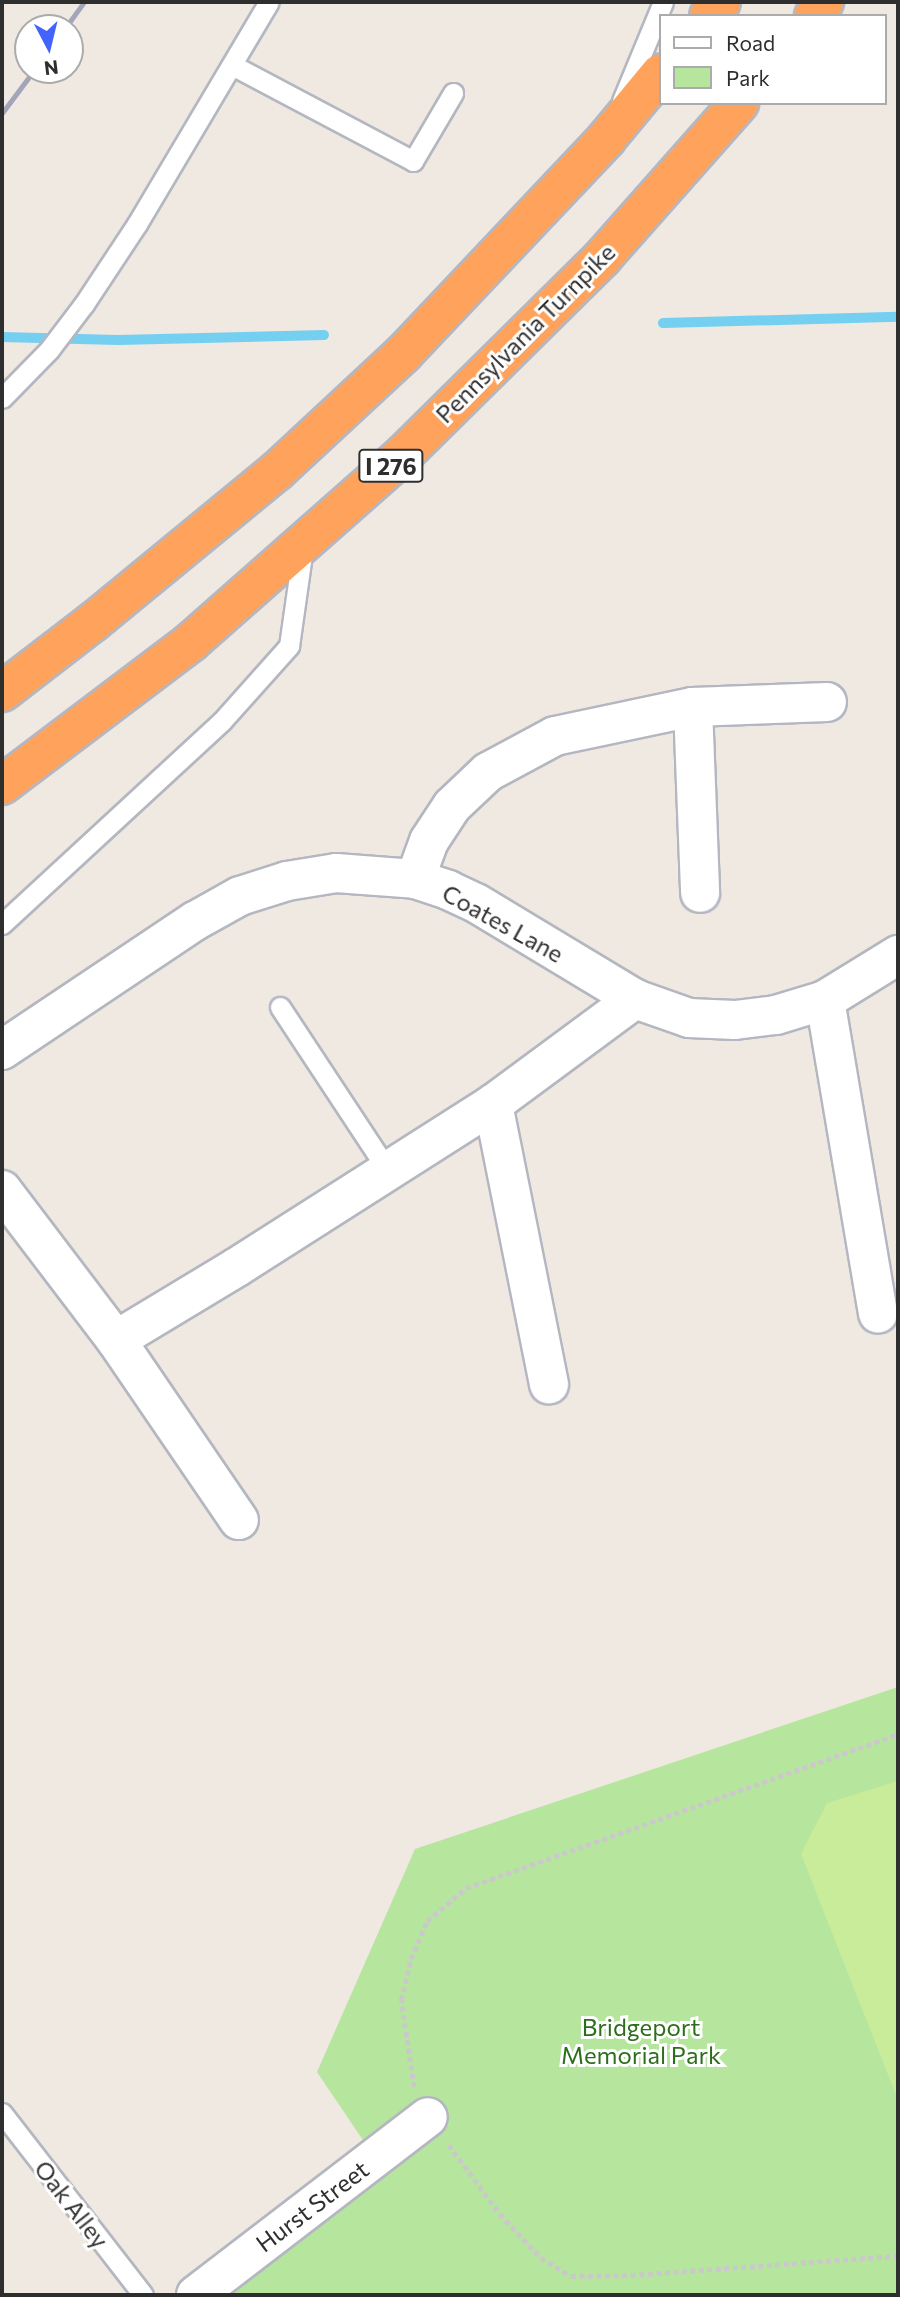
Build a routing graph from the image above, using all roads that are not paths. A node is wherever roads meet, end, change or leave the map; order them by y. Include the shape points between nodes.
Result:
1 (269, 2) edge
2 (663, 2) edge
3 (232, 65) junction
4 (659, 75) edge
5 (453, 93) dead end
6 (737, 105) edge
7 (606, 139) junction
8 (2, 398) edge
9 (304, 544) junction
10 (2, 692) edge
11 (827, 702) dead end
12 (693, 707) junction
13 (2, 785) edge
14 (415, 879) junction
15 (700, 893) dead end
16 (2, 924) edge
17 (898, 955) edge
18 (635, 999) junction
19 (825, 1000) junction
20 (281, 1007) dead end
21 (2, 1050) edge
22 (493, 1104) junction
23 (388, 1171) junction
24 (2, 1190) edge
25 (878, 1314) dead end
26 (116, 1340) junction
27 (549, 1384) dead end
28 (239, 1520) dead end
29 (2, 2113) edge
30 (428, 2117) road end
31 (143, 2295) edge
32 (196, 2295) edge

1 - 3 lane
2 - 7 lane
3 - 5 lane via 413,161
3 - 8 lane via 84,304 49,350
4 - 7 highway
6 - 9 highway, Pennsylvania Turnpike / I 276 via 602,258 524,338
7 - 10 highway via 402,354 277,471
9 - 13 highway, Pennsylvania Turnpike / I 276 via 191,642
9 - 16 lane via 289,646 222,721
11 - 12 street
12 - 14 street via 555,736 488,772 452,806 429,841
12 - 15 street
14 - 18 street, Coates Lane via 476,903
14 - 21 street, Coates Lane via 336,873 287,881 240,896
17 - 19 street, Coates Lane
18 - 19 street, Coates Lane via 689,1018 735,1020 776,1015
18 - 22 street
19 - 25 street
20 - 23 lane
22 - 23 street
22 - 27 street
23 - 26 street
24 - 26 street
26 - 28 street
29 - 31 lane, Oak Alley
30 - 32 street, Hurst Street

